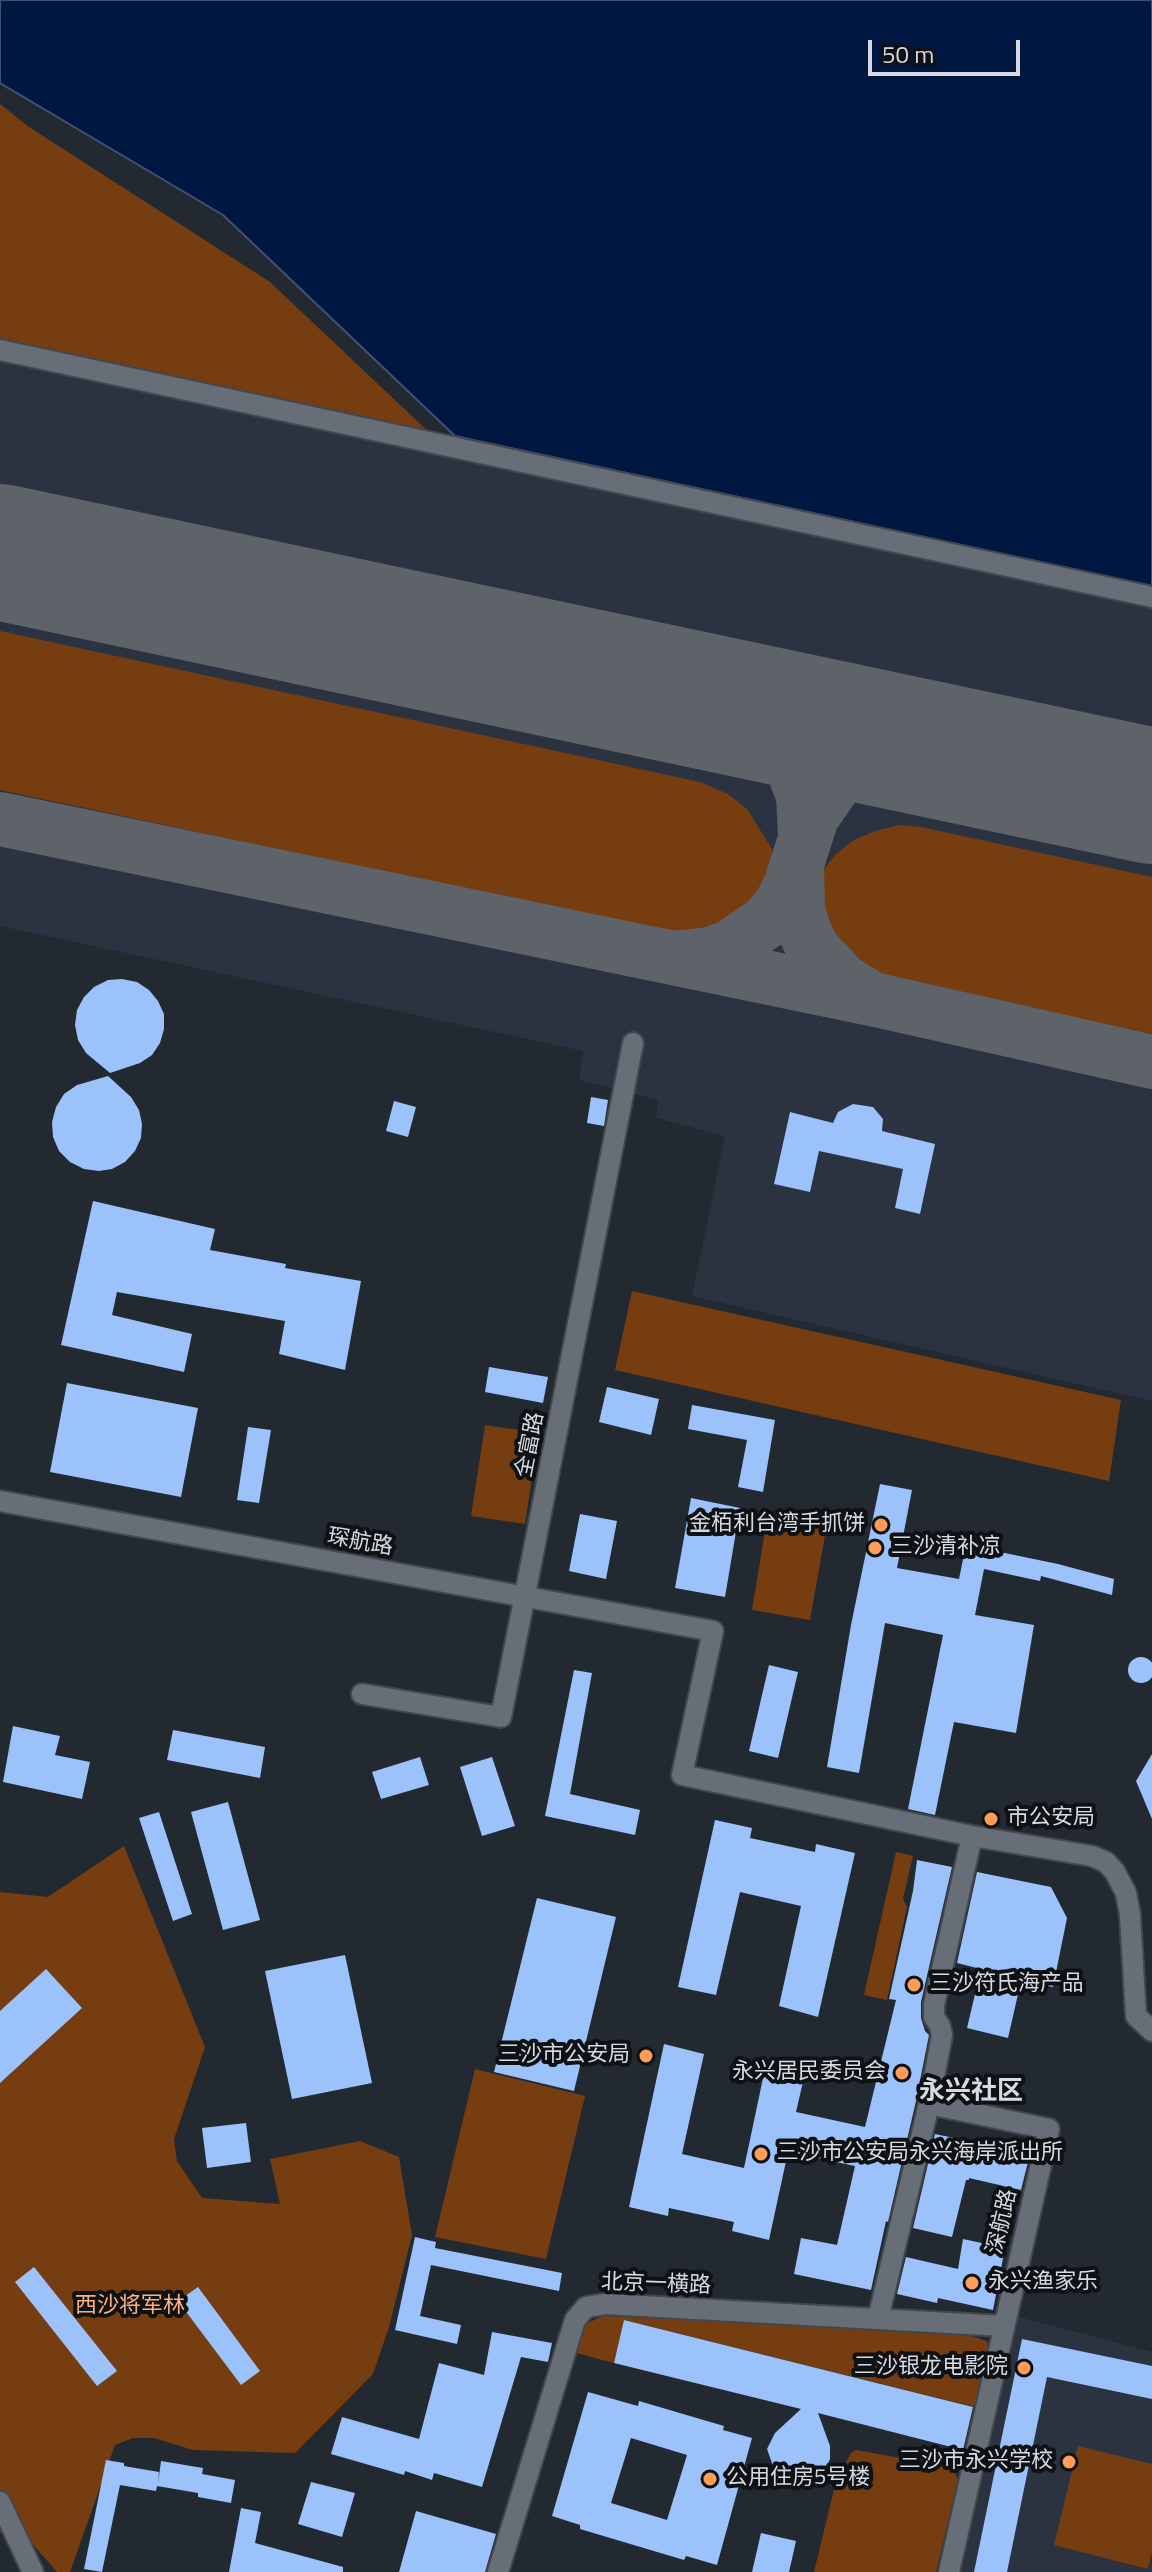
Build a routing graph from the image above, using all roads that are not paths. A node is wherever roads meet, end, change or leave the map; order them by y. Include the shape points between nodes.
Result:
1 (0, 350) edge
2 (1152, 597) edge
3 (633, 1043) dead end
4 (0, 1501) edge
5 (526, 1597) junction
6 (362, 1694) dead end
7 (972, 1836) junction
8 (1152, 2031) edge
9 (929, 2104) junction
10 (878, 2319) junction
11 (1004, 2326) junction
12 (0, 2502) edge
13 (33, 2572) edge
14 (498, 2572) edge
15 (949, 2572) edge

1 - 2 street
3 - 5 street, 全富路
4 - 5 street, 琛航路
5 - 6 street, 全富路 via 501,1717
5 - 7 street, 琛航路 via 713,1631 682,1775
7 - 8 street via 1106,1862 1126,1893 1136,2016
7 - 9 street via 934,2005 942,2035
9 - 10 street
9 - 11 street, 深航路 via 1049,2129
10 - 11 street, 北京一横路
10 - 14 street, 北京一横路 via 586,2307 575,2320
11 - 15 street, 深航路
12 - 13 street

